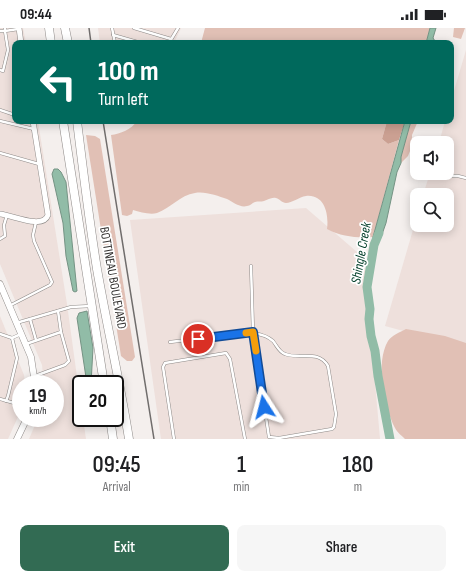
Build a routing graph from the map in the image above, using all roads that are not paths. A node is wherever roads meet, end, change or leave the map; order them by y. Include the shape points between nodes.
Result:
1 (49, 28) edge
2 (65, 28) edge
3 (112, 28) edge
4 (134, 28) edge
5 (178, 28) edge
6 (5, 29) edge
7 (19, 29) edge
8 (0, 31) edge
9 (113, 35) junction
10 (171, 39) joint
11 (21, 40) edge
12 (51, 40) edge
13 (67, 40) edge
14 (114, 40) edge
15 (131, 40) edge
16 (0, 70) edge
17 (0, 110) edge
18 (12, 114) edge
19 (0, 121) edge
20 (12, 124) edge
21 (13, 124) edge
22 (33, 124) edge
23 (63, 124) edge
24 (77, 124) edge
25 (34, 129) junction
26 (0, 153) edge
27 (40, 164) junction
28 (454, 176) edge
29 (466, 178) edge
30 (0, 214) edge
31 (7, 214) junction
32 (36, 222) junction
33 (0, 239) edge
34 (251, 266) dead end
35 (0, 284) edge
36 (9, 306) junction
37 (91, 306) junction
38 (58, 311) junction
39 (30, 319) junction
40 (16, 323) junction
41 (61, 332) junction
42 (253, 332) junction
43 (0, 334) edge
44 (21, 334) junction
45 (12, 338) junction
46 (36, 340) junction
47 (170, 342) dead end
48 (26, 344) junction
49 (34, 375) edge
50 (37, 375) edge
51 (102, 375) edge
52 (0, 400) edge
53 (6, 401) junction
54 (12, 403) edge
55 (23, 427) edge
56 (111, 427) edge
57 (279, 438) edge
58 (17, 439) edge
59 (113, 439) edge
60 (130, 439) edge
61 (174, 439) edge
62 (245, 439) edge

1 - 12 highway
2 - 13 highway
3 - 9 lane
4 - 10 lane
5 - 10 lane
6 - 7 lane
6 - 8 lane
6 - 16 lane via 8,50 3,71
7 - 11 street
9 - 14 lane
9 - 15 lane
17 - 18 lane
19 - 20 lane
21 - 25 lane
22 - 25 street
23 - 37 highway, BOTTINEAU BOULEVARD
24 - 60 highway, BOTTINEAU BOULEVARD via 98,269
25 - 27 street
26 - 27 lane
27 - 32 street via 48,215 43,222
28 - 29 lane
30 - 31 street
31 - 32 street
31 - 33 lane via 5,236
32 - 36 lane via 34,241 52,282
34 - 42 lane
35 - 36 street
36 - 40 street
37 - 38 lane via 71,307
37 - 51 highway, BOTTINEAU BOULEVARD
38 - 39 lane
38 - 41 lane
39 - 40 lane
39 - 46 lane
40 - 44 street
41 - 46 lane
41 - 50 lane via 69,360 65,365
42 - 47 lane
42 - 57 lane via 269,437
42 - 57 lane via 273,341 284,354 317,357 324,360 328,366 336,414 332,430
43 - 45 lane
44 - 45 lane
44 - 48 street
45 - 53 lane via 17,358
46 - 48 lane
48 - 49 street
52 - 53 lane
53 - 54 lane
55 - 58 street
56 - 59 highway
61 - 62 lane via 163,367 165,362 226,353 230,359

